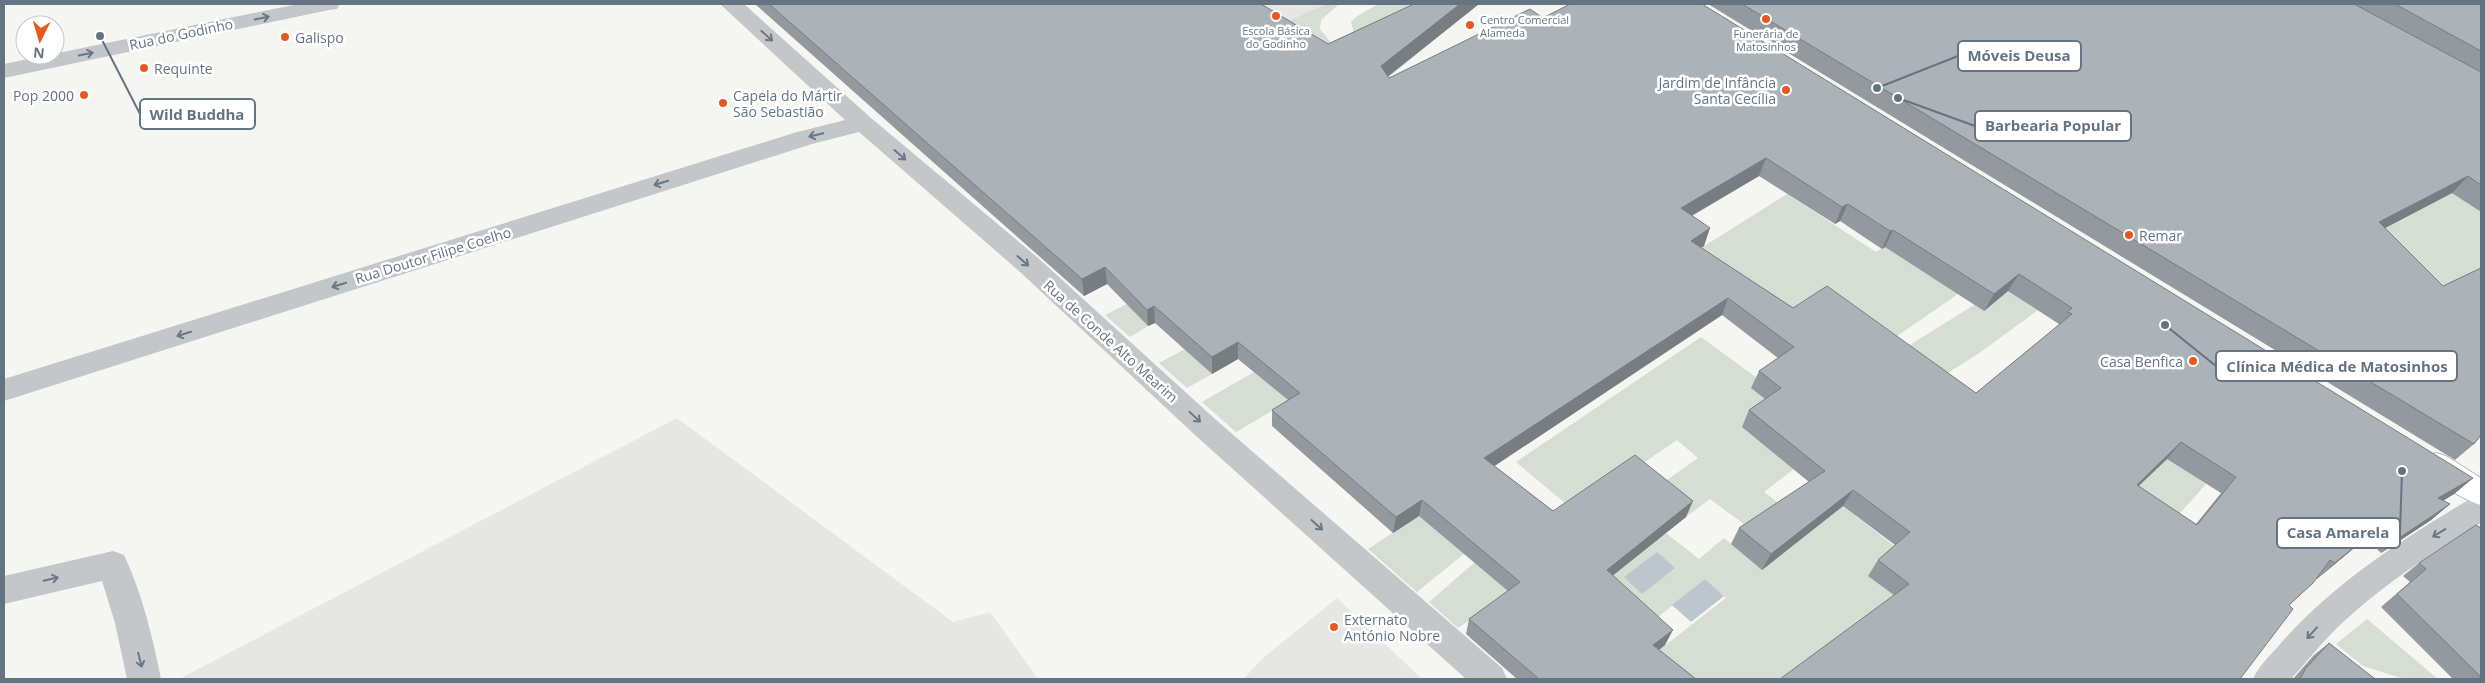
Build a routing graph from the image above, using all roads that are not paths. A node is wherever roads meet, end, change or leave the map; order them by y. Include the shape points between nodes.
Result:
1 (329, 4) edge
2 (731, 4) edge
3 (4, 71) edge
4 (863, 123) junction
5 (4, 390) edge
6 (2412, 450) edge
7 (2481, 493) edge
8 (2481, 508) edge
9 (4, 590) edge
10 (144, 679) edge
11 (1490, 679) edge
12 (2270, 679) edge

3 -> 1 street, Rua do Godinho
2 -> 4 street, Rua de Conde Alto Mearim
4 -> 5 street, Rua Doutor Filipe Coelho via 805,138
4 -> 11 street, Rua de Conde Alto Mearim via 1028,264 1205,427
6 - 7 street
8 -> 12 street via 2400,557 2354,594 2329,615
9 -> 10 street via 113,565

